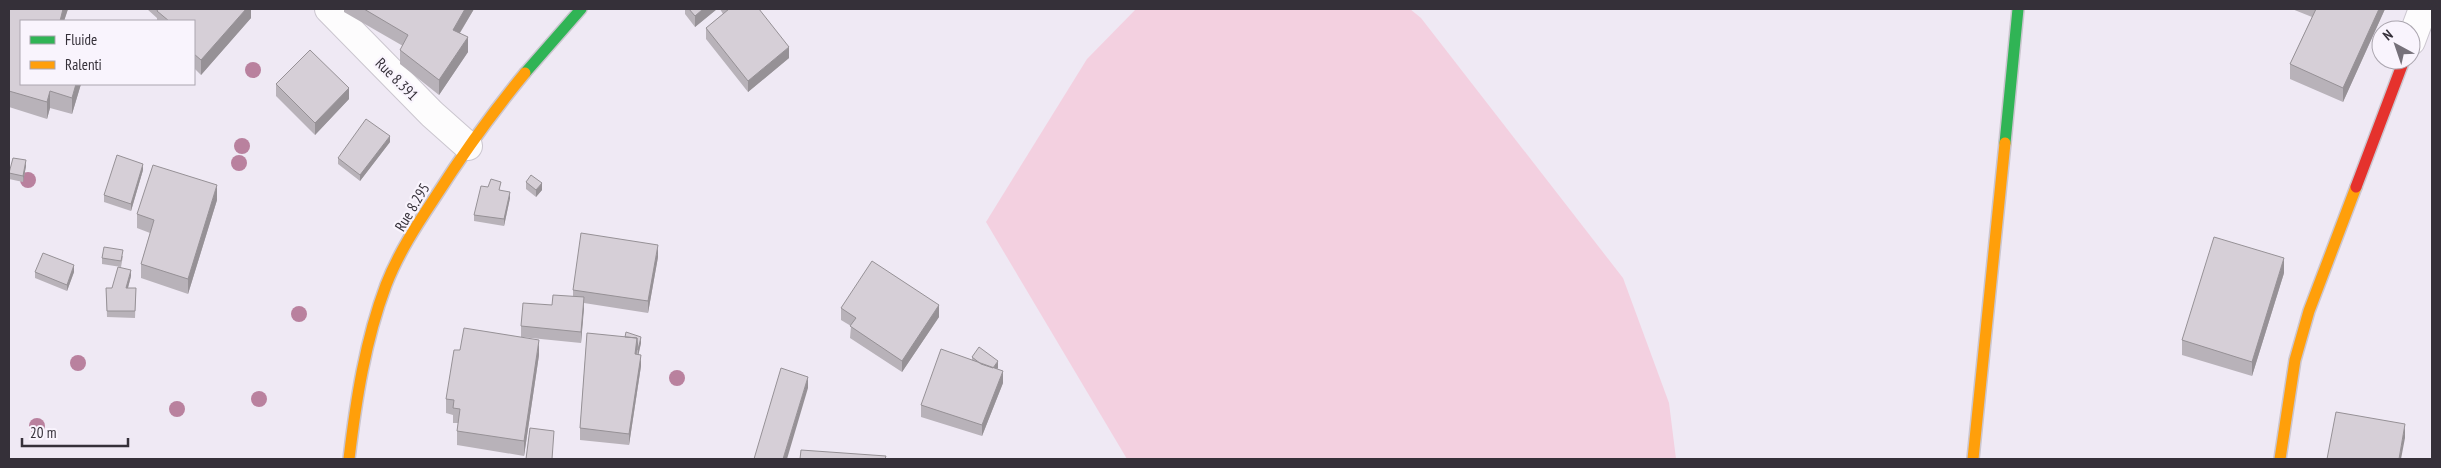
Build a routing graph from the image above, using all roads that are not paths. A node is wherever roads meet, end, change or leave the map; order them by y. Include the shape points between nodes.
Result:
1 (329, 9) edge
2 (581, 9) edge
3 (2018, 9) edge
4 (2400, 70) edge
5 (468, 146) junction
6 (349, 459) edge
7 (1973, 459) edge
8 (2280, 459) edge

1 - 5 street, Rue 8.391 via 424,107
2 - 5 street, Rue 8.295 via 514,84
3 - 7 street
4 - 8 street via 2309,311 2293,370
5 - 6 street, Rue 8.295 via 418,224 387,284 364,357

